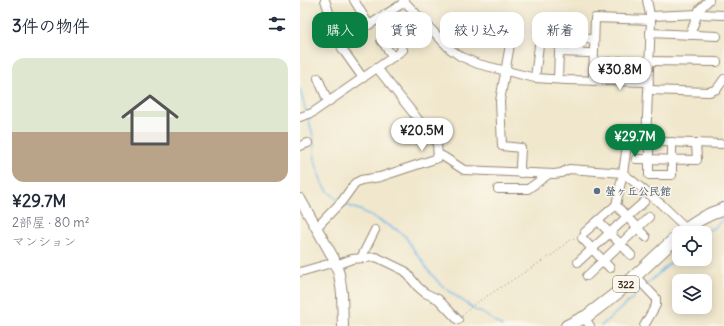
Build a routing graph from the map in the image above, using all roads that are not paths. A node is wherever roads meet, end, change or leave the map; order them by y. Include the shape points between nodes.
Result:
1 (325, 0) edge
2 (354, 0) edge
3 (647, 0) edge
4 (709, 0) edge
5 (404, 1) edge
6 (389, 12) edge
7 (699, 14) junction
8 (724, 15) edge
9 (651, 18) junction
10 (376, 20) edge
11 (650, 33) junction
12 (690, 35) junction
13 (717, 36) dead end
14 (588, 38) edge
15 (594, 38) junction
16 (387, 48) edge
17 (402, 48) edge
18 (510, 48) edge
19 (539, 48) edge
20 (588, 53) dead end
21 (393, 57) junction
22 (620, 61) dead end
23 (650, 61) junction
24 (609, 62) dead end
25 (717, 62) dead end
26 (377, 68) junction
27 (506, 71) junction
28 (318, 78) dead end
29 (363, 78) junction
30 (536, 78) junction
31 (558, 79) junction
32 (724, 79) edge
33 (592, 81) junction
34 (609, 81) junction
35 (620, 81) junction
36 (649, 86) junction
37 (328, 102) junction
38 (304, 116) edge
39 (647, 141) junction
40 (672, 142) junction
41 (308, 143) dead end
42 (696, 143) junction
43 (724, 144) edge
44 (300, 146) edge
45 (438, 154) junction
46 (636, 159) dead end
47 (649, 159) junction
48 (672, 160) junction
49 (521, 173) junction
50 (623, 173) junction
51 (549, 174) junction
52 (498, 189) dead end
53 (300, 199) edge
54 (644, 202) dead end
55 (616, 205) junction
56 (724, 209) edge
57 (627, 217) junction
58 (649, 217) dead end
59 (598, 221) junction
60 (677, 226) edge
61 (691, 226) edge
62 (316, 228) junction
63 (638, 228) junction
64 (375, 230) dead end
65 (610, 232) junction
66 (646, 237) dead end
67 (672, 241) edge
68 (621, 244) junction
69 (592, 249) junction
70 (631, 255) dead end
71 (361, 258) junction
72 (603, 261) junction
73 (578, 262) dead end
74 (336, 264) junction
75 (610, 268) dead end
76 (300, 272) edge
77 (587, 276) dead end
78 (635, 276) junction
79 (458, 320) road end
80 (587, 322) edge
81 (343, 326) edge
82 (567, 326) edge
83 (644, 326) edge

1 - 29 street via 343,50
2 - 10 street via 369,25
3 - 9 street
4 - 7 street via 699,10
5 - 6 street
5 - 27 street via 450,49 460,56 478,64
7 - 8 street
7 - 9 street
7 - 12 street
9 - 11 street
9 - 15 street via 594,18
11 - 12 street
11 - 23 street
12 - 13 street
14 - 15 street
15 - 33 street
16 - 21 street
17 - 21 street via 403,50
18 - 27 street
19 - 30 street
20 - 31 street via 559,52
21 - 26 street
22 - 35 street
23 - 25 street
23 - 36 street
24 - 34 street
26 - 29 street
26 - 45 street via 437,143
27 - 30 street
27 - 49 street via 500,101 502,146 521,148
28 - 37 street
29 - 37 street
30 - 31 street
31 - 33 street
32 - 36 street via 717,89 709,92
33 - 34 street
34 - 35 street
35 - 36 street
36 - 39 street
37 - 38 street
39 - 40 street
39 - 47 street
39 - 50 street via 631,141 627,145
40 - 42 street
40 - 48 street
41 - 44 street
42 - 43 street
42 - 48 street via 697,160
45 - 49 street via 464,170
45 - 62 street via 438,158 380,177 361,180
46 - 47 street
47 - 48 street
47 - 48 street via 649,175 672,175
49 - 51 street
50 - 51 street via 569,169
50 - 55 street
50 - 60 street via 660,204
51 - 52 street via 528,189
53 - 62 main road
54 - 57 street
55 - 57 street
55 - 59 street
56 - 61 highway, 322 via 712,212
57 - 63 street
57 - 65 street
58 - 63 street
59 - 65 street
59 - 69 street via 583,236
62 - 74 main road
63 - 66 street
63 - 68 street
64 - 71 street
65 - 68 street
65 - 69 street
67 - 78 highway, 322
68 - 70 street
68 - 72 street
69 - 72 street
69 - 73 street
71 - 74 street
71 - 79 street via 376,257 405,271 418,287 438,299
72 - 75 street
72 - 77 street
74 - 76 street
74 - 81 main road via 342,293
78 - 80 highway, 322
78 - 83 street via 656,298 656,305
80 - 82 highway, 322

